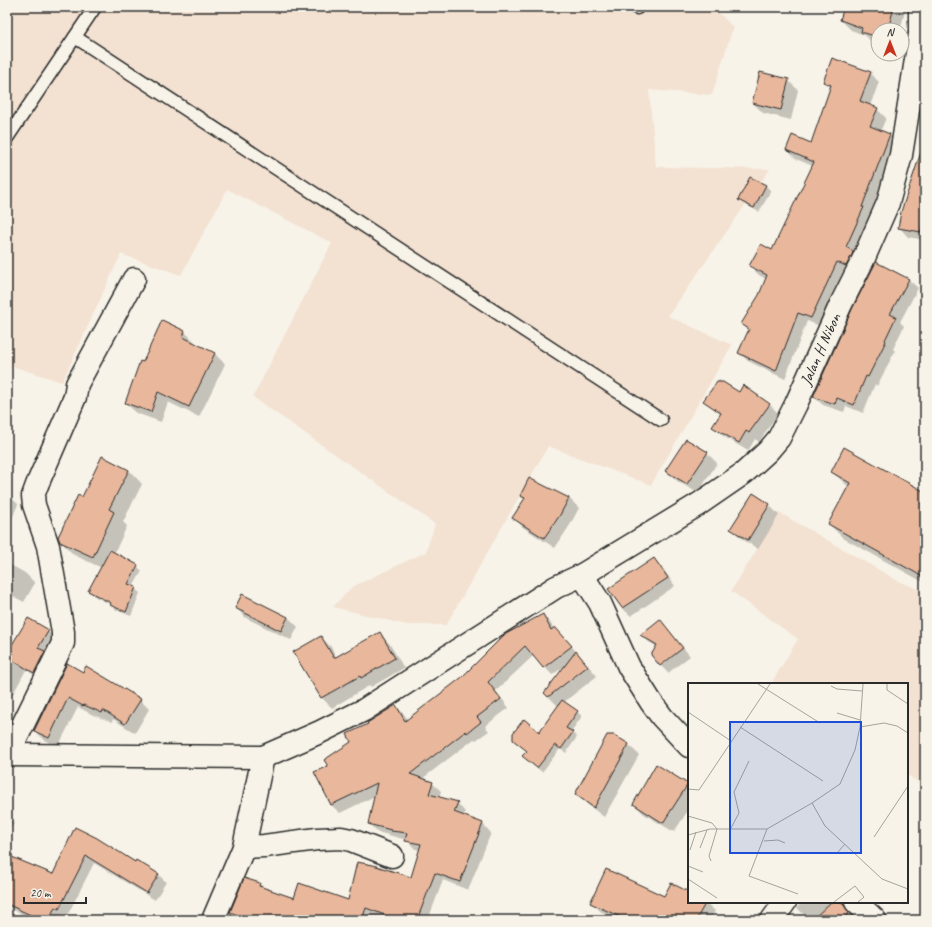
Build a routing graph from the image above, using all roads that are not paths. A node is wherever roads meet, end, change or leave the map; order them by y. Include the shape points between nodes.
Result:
1 (95, 7) edge
2 (920, 7) edge
3 (922, 33) edge
4 (75, 37) junction
5 (7, 136) edge
6 (134, 279) dead end
7 (661, 420) dead end
8 (582, 575) junction
9 (688, 745) edge
10 (8, 755) edge
11 (263, 757) junction
12 (244, 847) junction
13 (392, 856) dead end
14 (784, 903) edge
15 (857, 903) edge
16 (213, 920) edge
17 (772, 920) edge
18 (875, 920) edge

1 - 4 lane
2 - 3 street, Jalan H Nibon
3 - 8 street, Jalan H Nibon via 901,155 888,203 779,438 744,473 699,504
4 - 5 lane
4 - 7 lane
6 - 10 street via 77,384 75,397 33,496 48,546 63,643
8 - 9 street via 600,603 629,667 662,717
8 - 11 street, Jalan H Nibon via 556,587 364,710
10 - 11 street
11 - 12 street
12 - 13 street via 341,838
12 - 16 street
14 - 17 street
15 - 18 street

